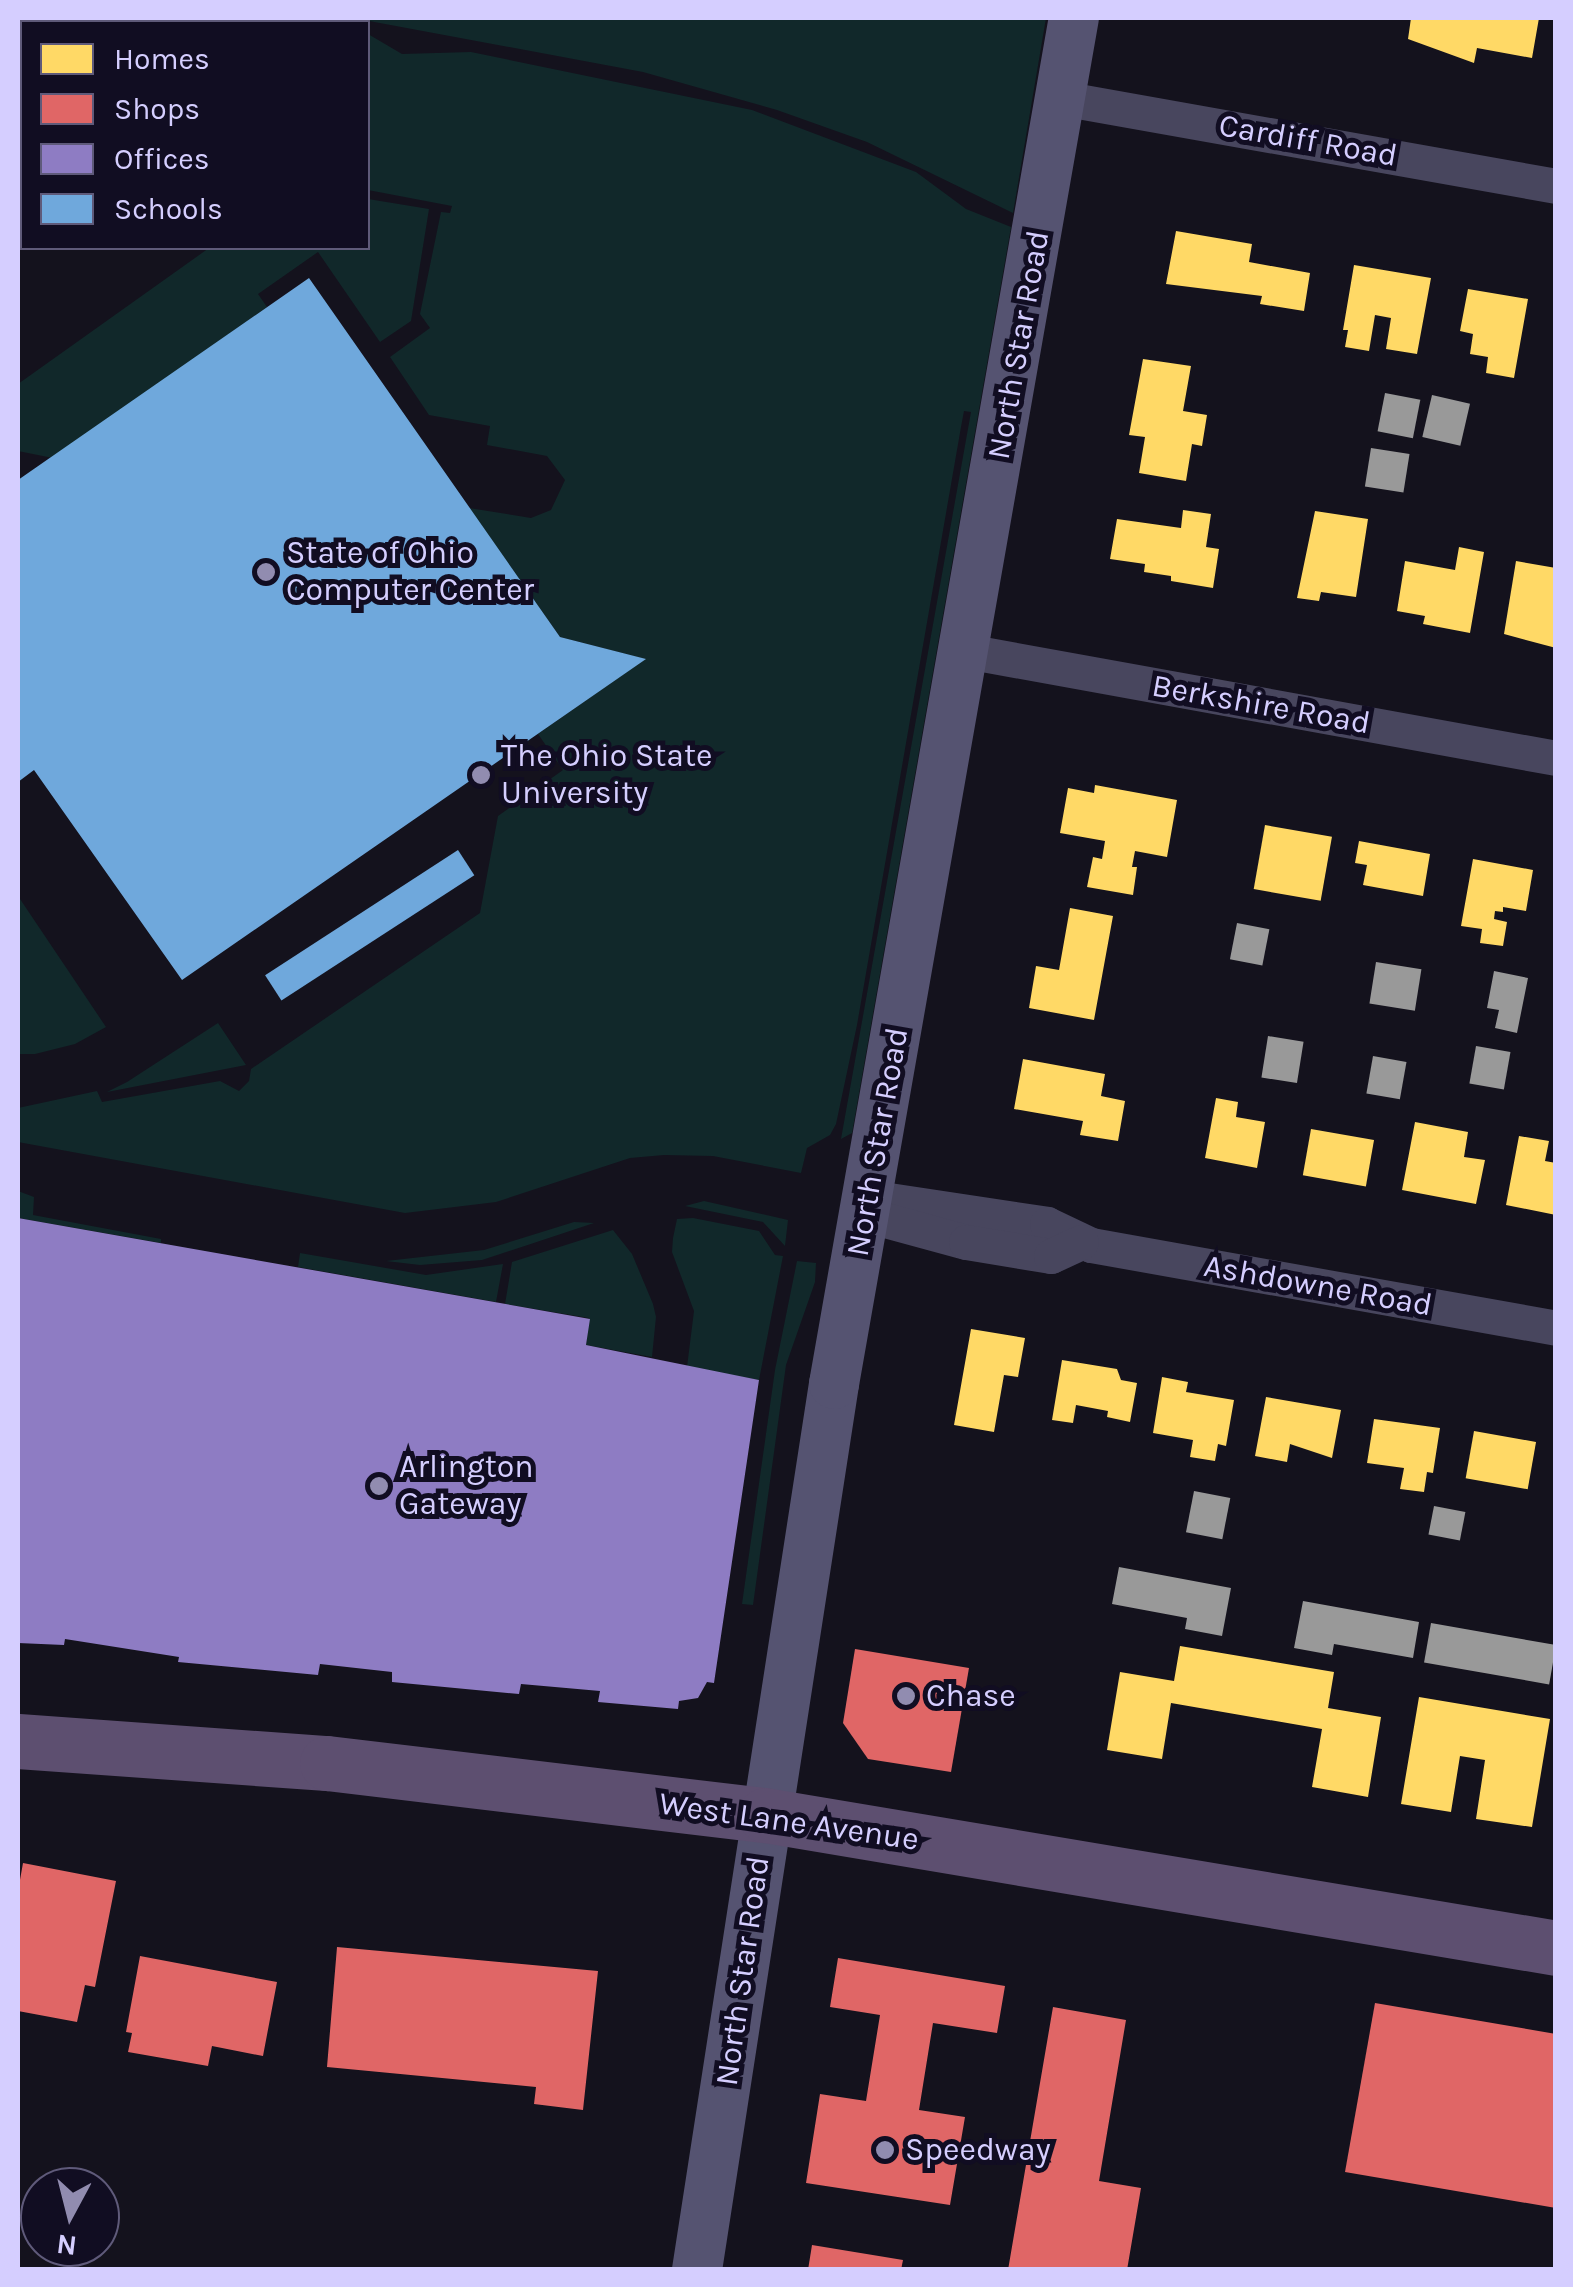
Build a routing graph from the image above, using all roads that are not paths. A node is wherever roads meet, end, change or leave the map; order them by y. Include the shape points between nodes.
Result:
1 (1074, 18) edge
2 (1061, 98) junction
3 (1556, 186) edge
4 (966, 651) junction
5 (1556, 758) edge
6 (867, 1207) junction
7 (1556, 1328) edge
8 (18, 1741) edge
9 (766, 1816) junction
10 (1556, 1948) edge
11 (696, 2270) edge

1 - 2 street, North Star Road
2 - 3 street, Cardiff Road
2 - 4 street, North Star Road
4 - 5 street, Berkshire Road
4 - 6 street, North Star Road
6 - 7 street, Ashdowne Road via 966,1242 1051,1256 1081,1242
6 - 9 street, North Star Road
8 - 9 main road, West Lane Avenue via 326,1764
9 - 10 main road, West Lane Avenue
9 - 11 street, North Star Road

